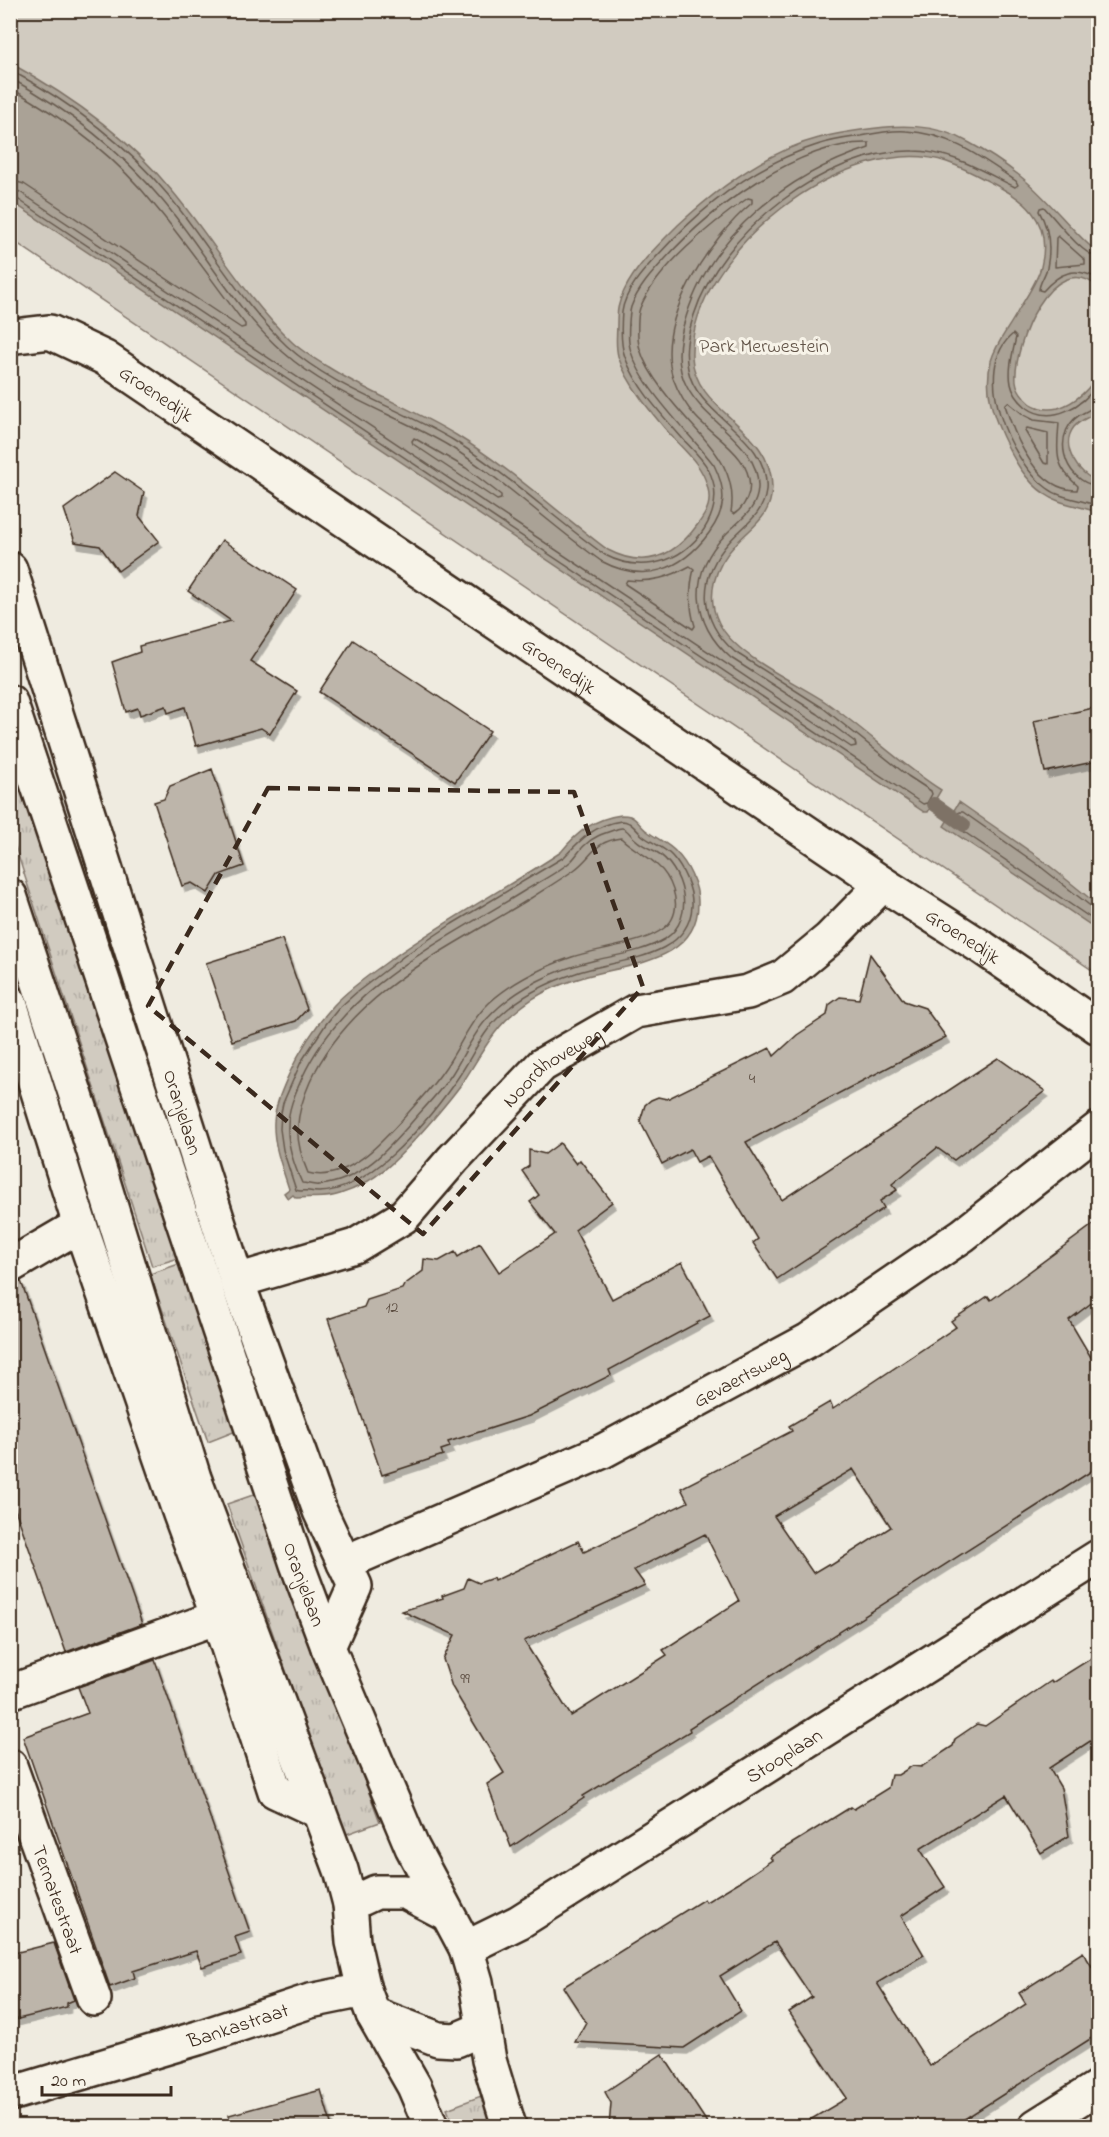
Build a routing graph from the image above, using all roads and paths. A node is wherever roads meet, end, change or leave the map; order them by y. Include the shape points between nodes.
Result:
1 (10, 338) edge
2 (10, 569) edge
3 (10, 702) edge
4 (883, 884) junction
5 (10, 896) edge
6 (10, 1003) edge
7 (1098, 1027) edge
8 (1098, 1129) edge
9 (80, 1225) junction
10 (10, 1266) edge
11 (237, 1281) junction
12 (1098, 1557) edge
13 (344, 1563) junction
14 (218, 1617) junction
15 (328, 1647) junction
16 (10, 1692) edge
17 (10, 1766) edge
18 (318, 1811) junction
19 (350, 1904) junction
20 (447, 1914) junction
21 (466, 1948) junction
22 (94, 2000) dead end
23 (368, 2002) junction
24 (484, 2028) junction
25 (1098, 2087) edge
26 (10, 2094) edge
27 (431, 2127) edge
28 (509, 2127) edge
29 (1036, 2127) edge

1 - 4 street, Groenedijk via 50,332 105,358
2 - 11 street, Oranjelaan
3 - 15 street, Oranjelaan
4 - 7 street, Groenedijk
4 - 11 street, Noordhoveweg via 829,939 782,978 748,992 636,1011 542,1065 403,1217 354,1246
5 - 18 street via 195,1478
6 - 9 street
8 - 13 street, Gevaertsweg via 963,1235 809,1340 603,1451
9 - 10 street
9 - 14 street
11 - 13 street, Oranjelaan via 320,1511
12 - 21 street, Stooplaan via 519,1922
13 - 15 street, Oranjelaan via 355,1586
14 - 16 street
14 - 18 street via 275,1791
15 - 20 street, Oranjelaan via 412,1848
17 - 22 street, Ternatestraat
18 - 19 street
19 - 20 street via 376,1892 405,1892
19 - 23 street via 353,1942
20 - 21 street, Oranjelaan
21 - 24 street, Oranjelaan
23 - 24 street via 438,2039 456,2040
23 - 26 street, Bankastraat via 310,2001
23 - 27 street via 414,2086
24 - 28 street, Oranjelaan
25 - 29 street

